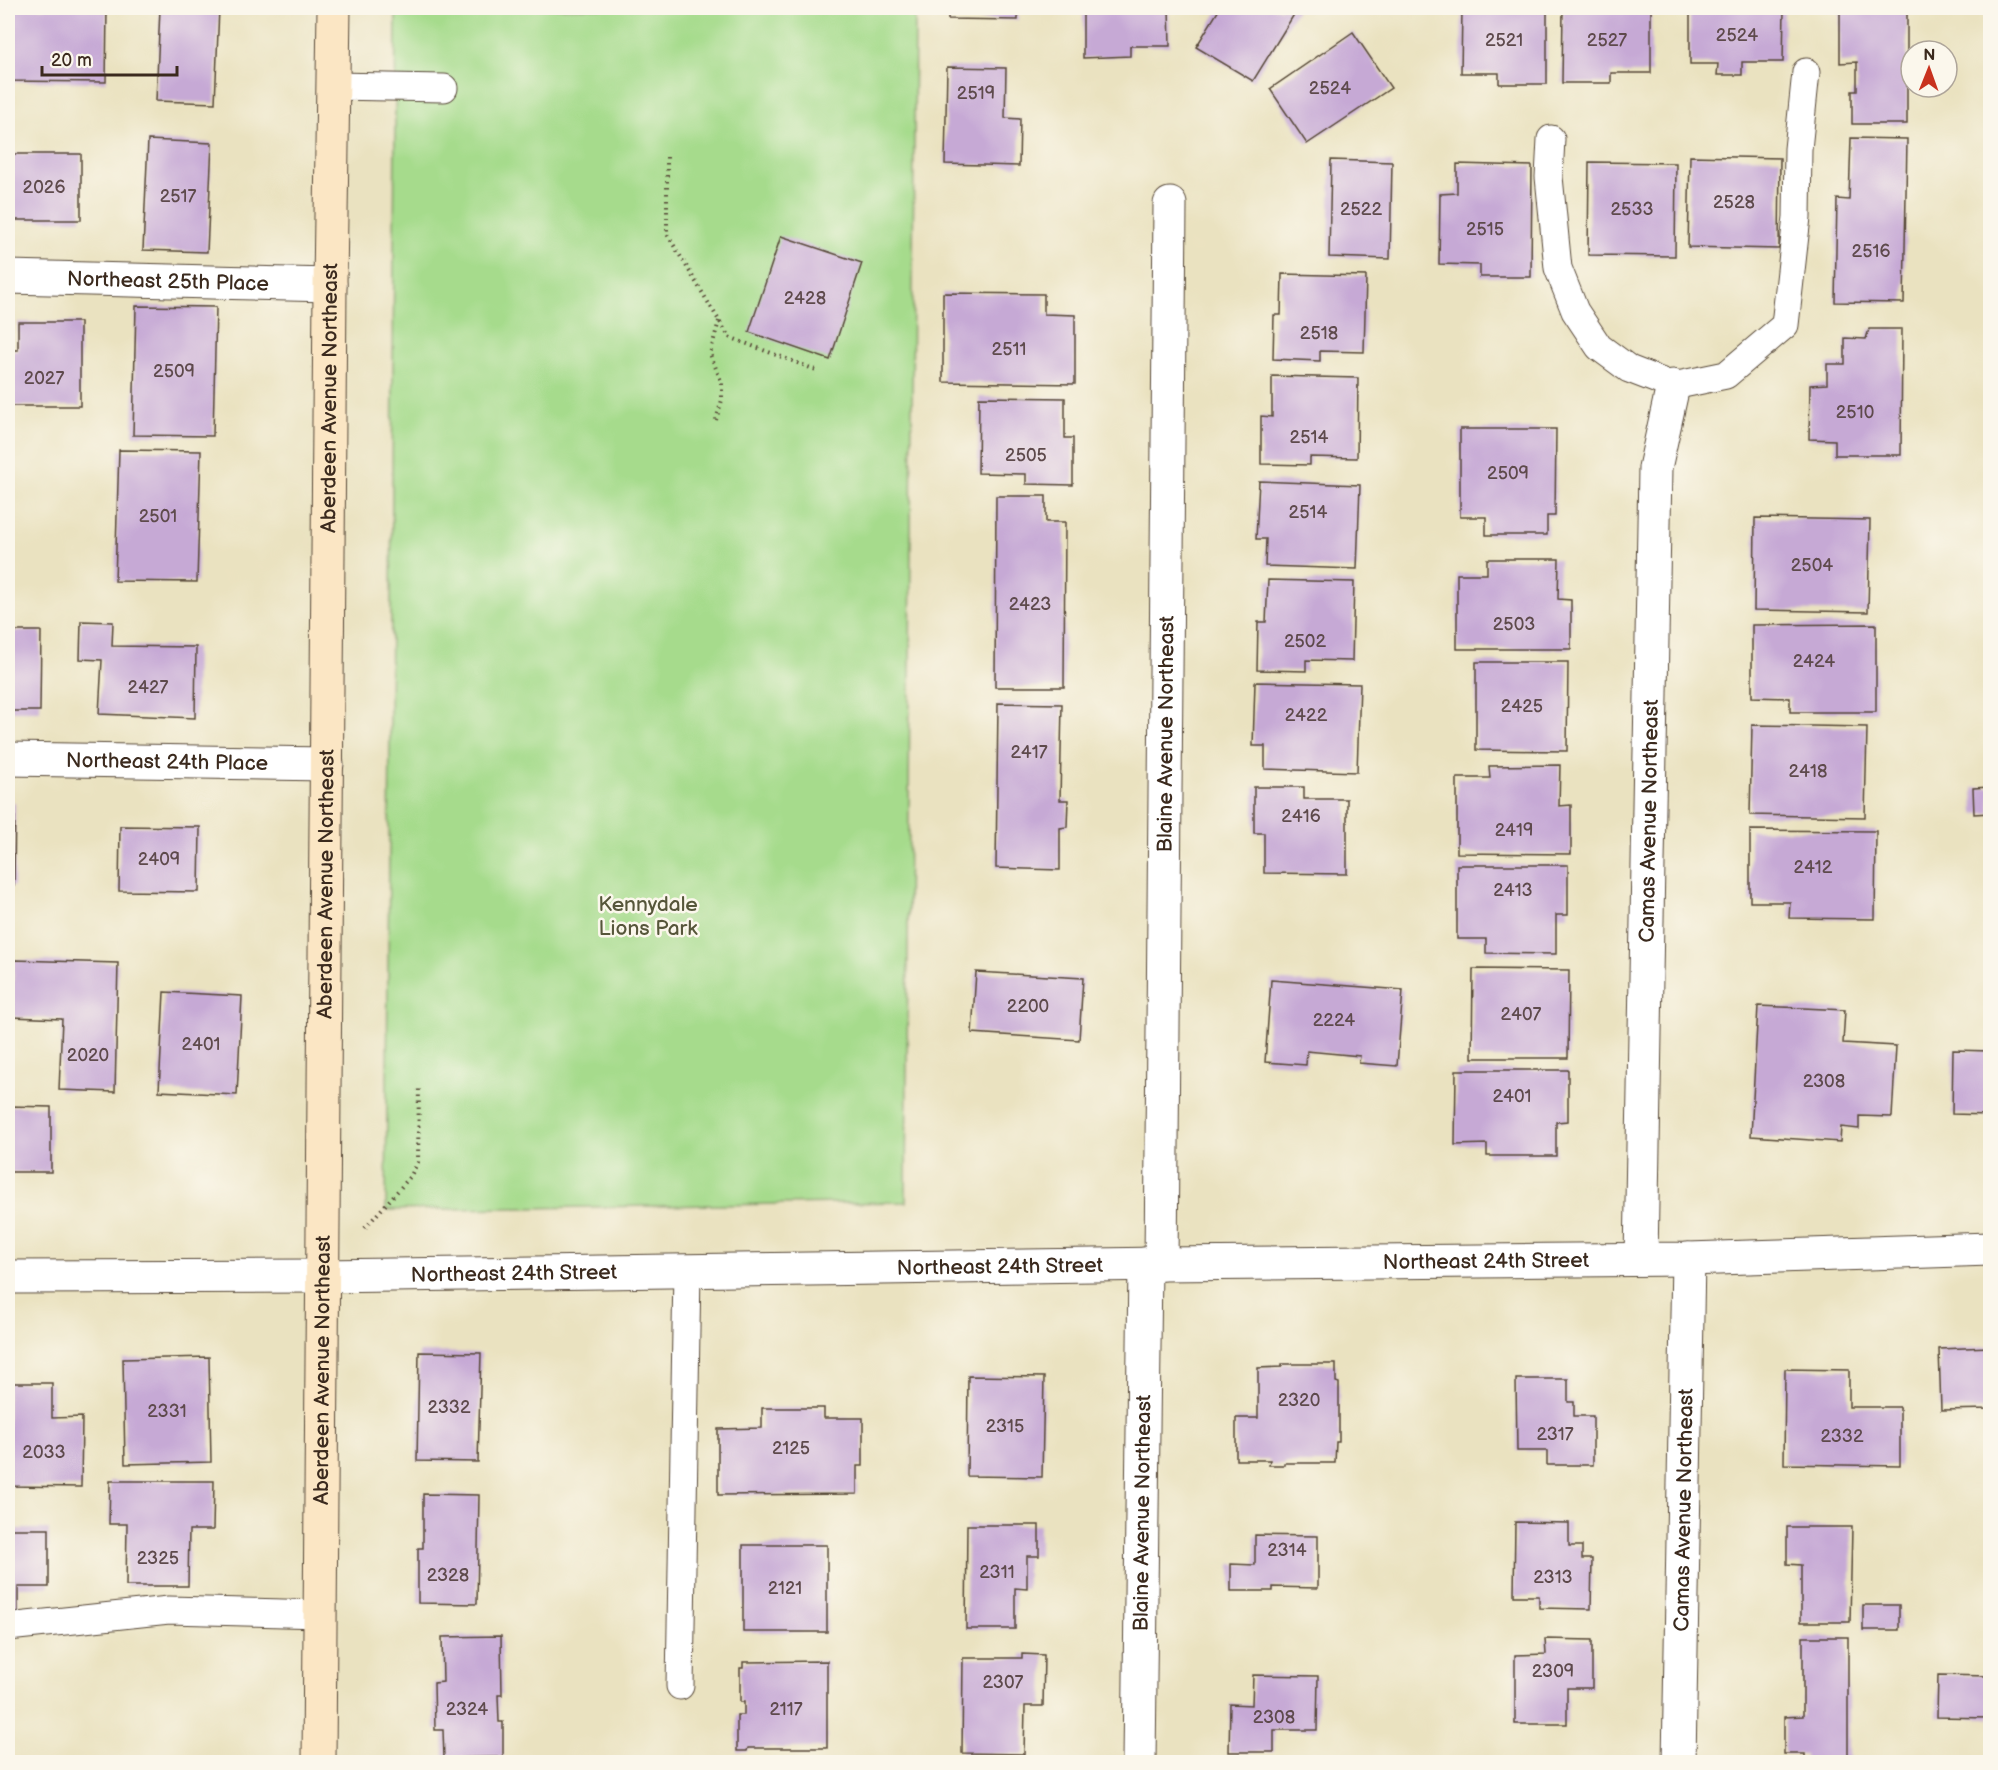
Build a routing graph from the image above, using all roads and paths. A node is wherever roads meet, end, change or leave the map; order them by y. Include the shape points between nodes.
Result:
1 (334, 8) edge
2 (1806, 72) dead end
3 (333, 86) junction
4 (444, 88) dead end
5 (1551, 139) dead end
6 (667, 157) dead end
7 (1170, 204) dead end
8 (8, 278) edge
9 (330, 285) junction
10 (719, 320) junction
11 (816, 370) dead end
12 (1672, 386) junction
13 (716, 420) dead end
14 (8, 759) edge
15 (327, 764) junction
16 (419, 1085) dead end
17 (1990, 1249) edge
18 (1641, 1258) junction
19 (1688, 1259) junction
20 (1153, 1264) junction
21 (687, 1270) junction
22 (322, 1276) junction
23 (8, 1277) edge
24 (320, 1614) junction
25 (8, 1627) edge
26 (680, 1686) dead end
27 (319, 1762) edge
28 (1139, 1762) edge
29 (1679, 1762) edge

1 - 3 street, Aberdeen Avenue Northeast
2 - 12 lane via 1798,148 1797,217 1785,325 1726,375
3 - 4 lane
3 - 9 street, Aberdeen Avenue Northeast
5 - 12 lane via 1549,177 1558,268 1575,311 1599,347 1629,369
6 - 10 path via 667,234
7 - 20 street, Blaine Avenue Northeast
8 - 9 street, Northeast 25th Place
9 - 15 street, Aberdeen Avenue Northeast
10 - 11 path via 729,337
10 - 13 path via 710,354 722,383
12 - 18 street, Camas Avenue Northeast via 1655,468
14 - 15 street, Northeast 24th Place
15 - 22 street, Aberdeen Avenue Northeast
16 - 22 path via 418,1162 410,1177
17 - 19 street, Northeast 24th Street
18 - 19 street, Northeast 24th Street
18 - 20 street, Northeast 24th Street
19 - 29 street, Camas Avenue Northeast
20 - 21 street, Northeast 24th Street
20 - 28 street, Blaine Avenue Northeast
21 - 22 street, Northeast 24th Street
21 - 26 lane
22 - 23 street, Northeast 24th Street
22 - 24 street, Aberdeen Avenue Northeast
24 - 25 lane via 169,1610
24 - 27 street, Aberdeen Avenue Northeast

